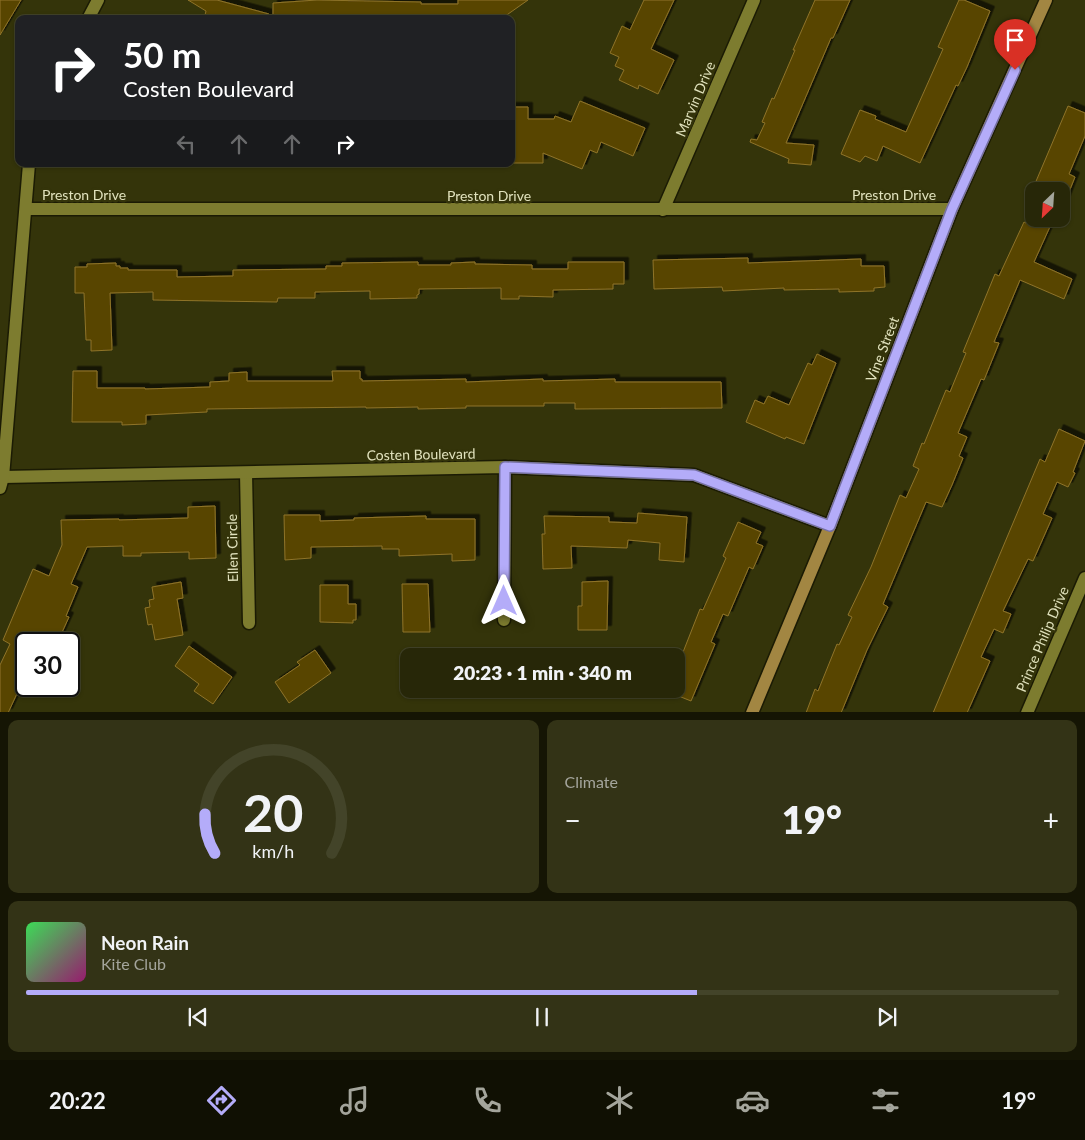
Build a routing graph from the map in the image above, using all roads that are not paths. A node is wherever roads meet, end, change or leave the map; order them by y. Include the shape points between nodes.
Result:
1 (98, 0) edge
2 (754, 0) edge
3 (1046, 0) edge
4 (90, 15) edge
5 (30, 167) edge
6 (952, 209) junction
7 (27, 210) junction
8 (664, 210) junction
9 (505, 467) junction
10 (246, 473) junction
11 (1, 482) edge
12 (830, 526) junction
13 (1085, 578) edge
14 (504, 620) dead end
15 (249, 623) dead end
16 (752, 712) edge
17 (1027, 712) edge

1 - 4 street
2 - 8 street, Marvin Drive
3 - 6 street, Vine Street
5 - 7 street
6 - 8 street, Preston Drive
6 - 12 street, Vine Street
7 - 8 street, Preston Drive
7 - 11 street
9 - 10 street, Costen Boulevard
9 - 12 street, Costen Boulevard via 694,475
9 - 14 street
10 - 11 street, Costen Boulevard
10 - 15 street, Ellen Circle
12 - 16 street, Vine Street
13 - 17 street, Prince Philip Drive

